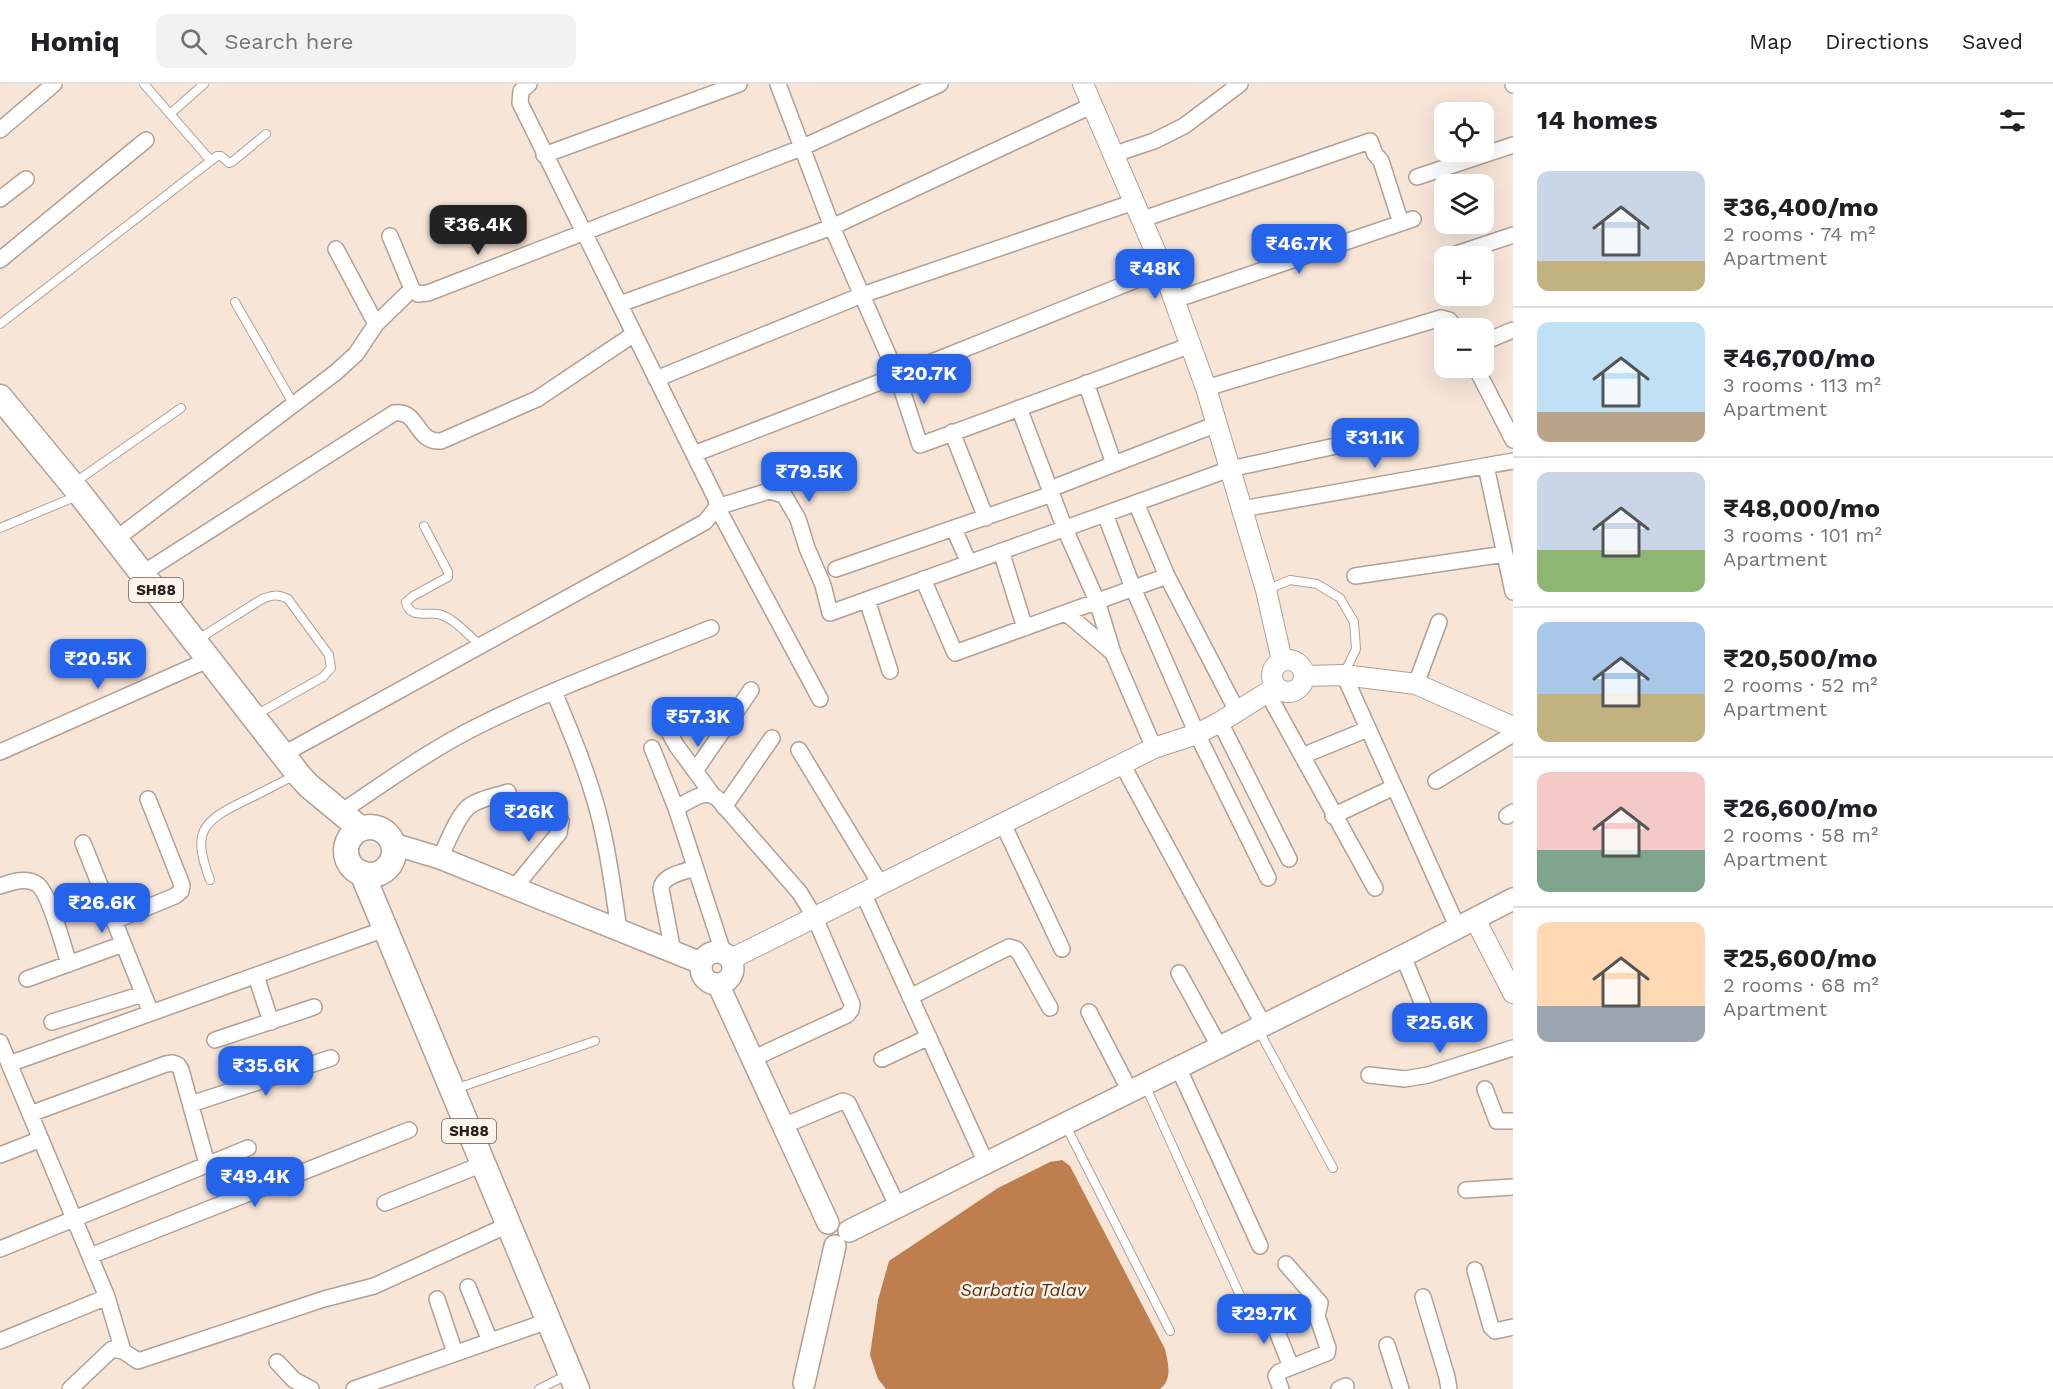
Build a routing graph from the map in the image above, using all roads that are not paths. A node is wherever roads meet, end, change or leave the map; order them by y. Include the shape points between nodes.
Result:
1 (54, 84) edge
2 (144, 84) edge
3 (204, 84) edge
4 (529, 84) edge
5 (740, 84) edge
6 (778, 84) edge
7 (940, 84) edge
8 (1083, 84) edge
9 (1240, 84) edge
10 (1093, 105) junction
11 (170, 114) junction
12 (0, 130) edge
13 (266, 134) dead end
14 (146, 140) dead end
15 (1513, 145) edge
16 (801, 147) junction
17 (1115, 154) junction
18 (544, 155) junction
19 (211, 161) junction
20 (1417, 177) dead end
21 (26, 179) dead end
22 (0, 199) edge
23 (1138, 210) junction
24 (832, 227) junction
25 (586, 232) junction
26 (1513, 235) edge
27 (390, 236) dead end
28 (1480, 246) edge
29 (336, 249) dead end
30 (0, 260) edge
31 (1163, 268) junction
32 (411, 289) junction
33 (862, 295) junction
34 (1174, 300) junction
35 (235, 302) dead end
36 (620, 304) junction
37 (1434, 320) edge
38 (0, 324) edge
39 (376, 324) junction
40 (1513, 330) edge
41 (634, 334) junction
42 (1494, 338) edge
43 (1191, 345) junction
44 (897, 375) junction
45 (1481, 378) edge
46 (656, 380) junction
47 (1086, 383) junction
48 (1206, 388) junction
49 (0, 397) edge
50 (294, 405) junction
51 (181, 408) dead end
52 (1019, 408) junction
53 (1217, 424) junction
54 (952, 432) junction
55 (1400, 432) dead end
56 (1513, 440) edge
57 (694, 454) junction
58 (1513, 461) edge
59 (1114, 464) junction
60 (1486, 466) junction
61 (1230, 470) junction
62 (77, 489) junction
63 (1051, 492) junction
64 (1136, 503) junction
65 (717, 507) junction
66 (1242, 509) junction
67 (1105, 514) junction
68 (986, 518) junction
69 (424, 526) dead end
70 (0, 528) edge
71 (954, 529) junction
72 (1065, 529) junction
73 (116, 539) junction
74 (1001, 551) junction
75 (1505, 554) junction
76 (969, 563) junction
77 (837, 569) dead end
78 (143, 573) junction
79 (1167, 576) junction
80 (1355, 576) dead end
81 (923, 579) junction
82 (1133, 588) junction
83 (1266, 590) junction
84 (1513, 592) edge
85 (867, 600) junction
86 (1097, 601) junction
87 (1066, 613) junction
88 (1439, 622) dead end
89 (711, 628) dead end
90 (1025, 628) junction
91 (480, 645) junction
92 (203, 650) junction
93 (1113, 653) junction
94 (1282, 661) junction
95 (890, 671) dead end
96 (1344, 675) junction
97 (1304, 676) junction
98 (1416, 684) junction
99 (751, 690) dead end
100 (1272, 690) junction
101 (554, 692) junction
102 (820, 699) dead end
103 (1237, 711) junction
104 (254, 715) junction
105 (660, 717) dead end
106 (1220, 722) junction
107 (1513, 727) edge
108 (1368, 729) junction
109 (1197, 734) junction
110 (1513, 734) edge
111 (772, 738) dead end
112 (651, 748) dead end
113 (1154, 748) junction
114 (799, 750) dead end
115 (0, 752) edge
116 (282, 755) junction
117 (1302, 756) junction
118 (1122, 764) junction
119 (695, 771) junction
120 (304, 780) junction
121 (1436, 781) dead end
122 (1394, 787) junction
123 (508, 792) dead end
124 (712, 794) junction
125 (148, 798) dead end
126 (553, 801) dead end
127 (724, 807) junction
128 (676, 808) junction
129 (341, 812) junction
130 (1334, 816) junction
131 (1003, 824) junction
132 (354, 838) junction
133 (83, 843) dead end
134 (393, 844) junction
135 (440, 858) junction
136 (1289, 859) dead end
137 (695, 868) junction
138 (362, 873) junction
139 (1268, 878) dead end
140 (210, 880) dead end
141 (0, 886) edge
142 (514, 888) junction
143 (1375, 888) dead end
144 (872, 889) junction
145 (1513, 899) edge
146 (815, 918) junction
147 (1472, 920) junction
148 (114, 921) junction
149 (386, 929) junction
150 (619, 930) junction
151 (123, 944) junction
152 (1062, 949) dead end
153 (673, 952) junction
154 (727, 956) junction
155 (1403, 956) junction
156 (701, 963) junction
157 (69, 964) junction
158 (1179, 973) dead end
159 (1513, 975) edge
160 (256, 976) junction
161 (27, 979) dead end
162 (718, 984) junction
163 (1513, 992) edge
164 (143, 994) junction
165 (910, 997) junction
166 (314, 1007) dead end
167 (1050, 1008) dead end
168 (1089, 1012) dead end
169 (151, 1013) junction
170 (52, 1022) dead end
171 (271, 1022) junction
172 (1431, 1024) dead end
173 (1260, 1026) junction
174 (929, 1037) junction
175 (216, 1040) dead end
176 (595, 1041) dead end
177 (1, 1045) edge
178 (1219, 1046) junction
179 (1513, 1048) edge
180 (331, 1058) dead end
181 (752, 1059) junction
182 (882, 1059) dead end
183 (9, 1064) junction
184 (1178, 1067) junction
185 (1369, 1075) dead end
186 (1137, 1087) junction
187 (1485, 1089) dead end
188 (452, 1090) junction
189 (191, 1104) junction
190 (30, 1114) junction
191 (1513, 1120) edge
192 (1064, 1124) junction
193 (783, 1126) junction
194 (409, 1130) dead end
195 (41, 1139) junction
196 (248, 1148) dead end
197 (0, 1155) edge
198 (986, 1163) junction
199 (207, 1164) junction
200 (483, 1164) junction
201 (1333, 1168) dead end
202 (1513, 1187) edge
203 (1466, 1190) dead end
204 (385, 1203) dead end
205 (898, 1207) junction
206 (74, 1219) junction
207 (508, 1225) junction
208 (842, 1239) junction
209 (1260, 1245) dead end
210 (0, 1249) edge
211 (90, 1256) junction
212 (1286, 1264) dead end
213 (1475, 1270) dead end
214 (468, 1287) dead end
215 (107, 1297) junction
216 (1423, 1297) dead end
217 (437, 1299) dead end
218 (1242, 1300) dead end
219 (1269, 1311) dead end
220 (548, 1321) junction
221 (1513, 1327) edge
222 (1170, 1331) dead end
223 (0, 1341) edge
224 (490, 1341) junction
225 (1387, 1345) dead end
226 (123, 1351) junction
227 (456, 1353) junction
228 (277, 1362) dead end
229 (1291, 1367) junction
230 (573, 1381) edge
231 (802, 1387) edge
232 (70, 1389) edge
233 (311, 1389) edge
234 (354, 1389) edge
235 (539, 1389) edge
236 (1281, 1389) edge
237 (1401, 1389) edge
238 (1449, 1389) edge

1 - 12 street
2 - 11 lane
3 - 11 lane
4 - 18 street via 521,91 520,103
5 - 18 street
6 - 16 street
7 - 16 street
8 - 10 street
9 - 17 street via 1184,126
10 - 17 street
10 - 24 street
11 - 19 lane
13 - 19 lane via 232,162 221,156
14 - 30 street
15 - 20 street
16 - 24 street
16 - 25 street
17 - 23 street
18 - 25 street
19 - 38 lane
21 - 22 street
23 - 31 street
23 - 33 street
23 - 34 street via 1370,141 1407,221
24 - 33 street
24 - 36 street
25 - 32 street via 428,293 418,294
25 - 36 street
26 - 28 street
27 - 32 street
29 - 39 street
31 - 34 street
31 - 44 street
32 - 39 street
33 - 44 street
33 - 46 street
34 - 43 street
35 - 50 lane
36 - 41 street
37 - 48 street
39 - 50 street via 356,354
40 - 42 street
41 - 46 street
41 - 78 street via 537,399 441,441 425,438 409,416 394,412
43 - 47 street
43 - 48 street
44 - 54 street via 920,445
44 - 57 street
45 - 56 street
46 - 57 street
47 - 52 street
47 - 59 street
48 - 53 street
49 - 62 main road, SH88
50 - 73 street
51 - 62 lane
52 - 54 street
52 - 63 street
53 - 59 street
53 - 61 street
54 - 68 street
55 - 61 street
57 - 65 street
58 - 60 street
59 - 63 street
60 - 66 street
60 - 75 street
61 - 64 street
61 - 66 street
62 - 70 lane
62 - 73 main road, SH88
63 - 68 street
63 - 72 street
64 - 67 street
64 - 79 street
65 - 85 street via 769,491 784,495 798,519 830,613
65 - 91 street via 705,522
65 - 102 street
66 - 83 street
67 - 72 street
67 - 82 street
68 - 71 street
69 - 91 lane via 448,577 413,596 406,602 407,607 421,615 448,618
71 - 76 street
71 - 77 street
72 - 74 street
72 - 86 street
73 - 78 main road, SH88
74 - 76 street
74 - 90 street
75 - 80 street
75 - 84 street
76 - 81 street
78 - 92 main road, SH88
79 - 82 street
79 - 103 street
81 - 85 street
81 - 90 street via 955,653
82 - 86 street
82 - 109 street
83 - 94 street
83 - 96 lane via 1290,580 1317,584 1340,598 1354,622 1356,649
85 - 95 street
86 - 87 street
86 - 93 street
87 - 90 street
87 - 93 street
88 - 98 street
89 - 101 street
91 - 116 street
92 - 104 main road, SH88
92 - 104 lane via 262,599 272,595 288,599 329,655 331,668 323,677
92 - 115 street
93 - 113 street
94 - 97 street via 1297,663
94 - 100 street via 1272,673
96 - 97 street
96 - 98 street
96 - 108 street
97 - 100 street via 1294,691
98 - 107 street
99 - 119 street
100 - 103 street
100 - 117 street
101 - 129 street via 479,726
101 - 150 street via 579,749 598,809
103 - 106 street
104 - 116 main road, SH88
105 - 119 street
106 - 109 street
106 - 136 street
108 - 117 street
108 - 122 street
109 - 113 street
109 - 139 street
110 - 121 street
111 - 127 street
112 - 128 street
113 - 118 street
114 - 144 street
116 - 120 main road, SH88
117 - 130 street
118 - 131 street
118 - 173 street
119 - 124 street
120 - 129 main road, SH88
120 - 132 main road, SH88
120 - 140 lane via 217,814 201,838
122 - 130 street
122 - 147 street
123 - 135 street via 470,806
124 - 127 street
124 - 128 street via 706,793
125 - 148 street via 182,891
126 - 142 street via 561,821 560,833
127 - 146 street via 794,885
128 - 137 street
129 - 132 main road, SH88
130 - 143 street
131 - 144 street
131 - 152 street
132 - 134 main road via 377,828
132 - 138 main road via 350,863
133 - 148 street
134 - 135 main road
134 - 138 main road via 393,859 383,870
135 - 142 main road
137 - 153 street via 661,883
137 - 154 street
138 - 149 main road, SH88
141 - 157 street via 27,881 46,894
142 - 150 main road
144 - 146 street
144 - 165 street
145 - 147 main road
146 - 154 street
146 - 181 street via 852,1010
147 - 155 main road
147 - 159 street
147 - 163 street
148 - 151 street
149 - 160 street
149 - 188 main road, SH88
150 - 153 main road
151 - 157 street
151 - 164 street
153 - 156 main road
154 - 156 main road via 717,951
154 - 162 main road via 733,964 731,975
155 - 172 street
155 - 173 main road
156 - 162 main road via 704,978
157 - 161 street
158 - 178 street
160 - 169 street
160 - 171 street
162 - 181 main road
164 - 169 street
164 - 170 street
165 - 167 street via 1009,947 1020,954
165 - 174 street
166 - 171 street
168 - 186 street
169 - 183 street
171 - 175 street
173 - 178 main road
173 - 201 lane
174 - 182 street
174 - 198 street
176 - 188 lane
177 - 183 street
178 - 184 main road
179 - 185 street via 1413,1078
180 - 189 street
181 - 193 main road
183 - 190 street
184 - 186 main road
184 - 209 street
186 - 192 main road
186 - 218 lane
187 - 191 street via 1497,1121
188 - 200 main road, SH88
189 - 190 street via 181,1071 172,1063
189 - 199 street
190 - 195 street
192 - 198 main road
192 - 222 lane
193 - 205 street via 843,1101 848,1103
193 - 208 main road via 828,1223 840,1221 846,1225
194 - 211 street
195 - 197 street
195 - 206 street
196 - 199 street
198 - 205 main road
199 - 206 street
200 - 204 street
200 - 207 main road, SH88
202 - 203 street
205 - 208 main road
206 - 210 street
206 - 211 street
207 - 220 main road, SH88
207 - 226 street via 374,1286 138,1361
208 - 231 main road
211 - 215 street
212 - 229 street via 1320,1303 1317,1316 1328,1348 1327,1353
213 - 221 street via 1491,1327 1496,1331
214 - 224 street
215 - 223 street
215 - 226 street
216 - 238 street
217 - 227 street
219 - 229 street
220 - 224 street
220 - 230 main road, SH88
224 - 227 street
225 - 237 street
226 - 232 street via 112,1349
227 - 234 street
228 - 233 street via 294,1380
229 - 236 street via 1276,1376
230 - 235 lane

